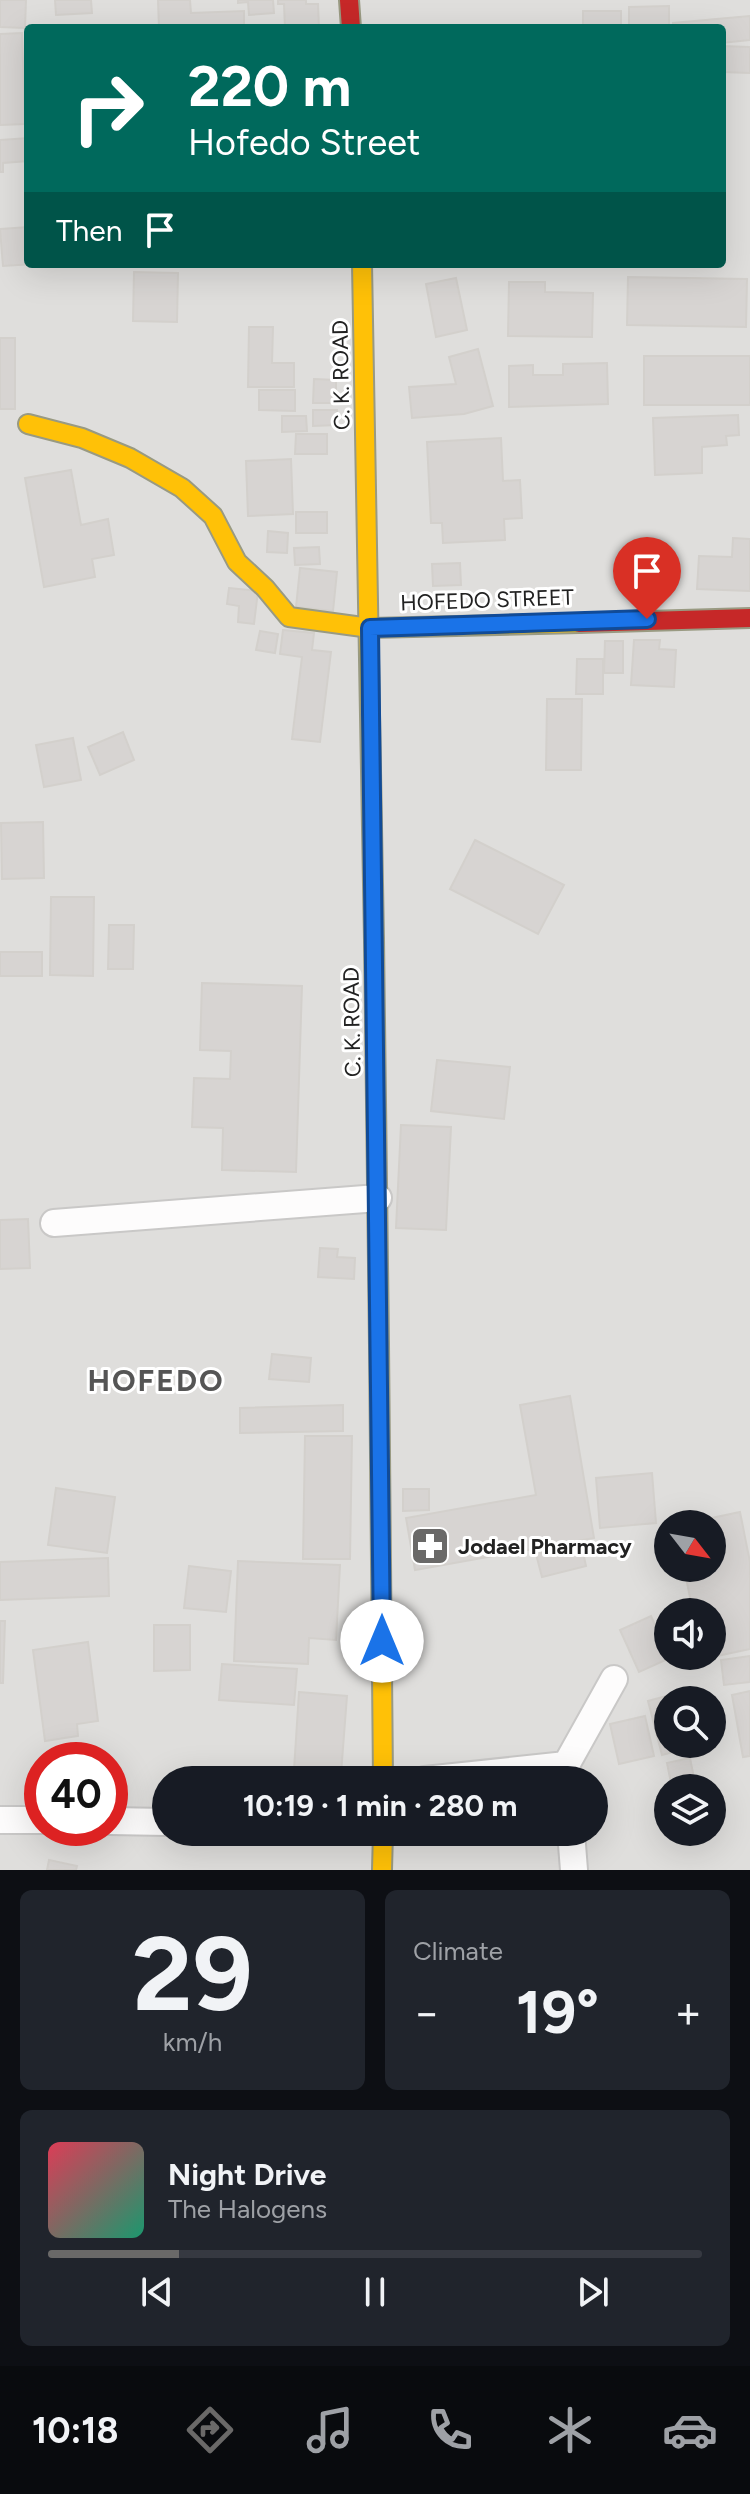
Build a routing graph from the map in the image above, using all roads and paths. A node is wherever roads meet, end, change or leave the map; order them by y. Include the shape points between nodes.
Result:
1 (349, 0) edge
2 (351, 24) edge
3 (362, 268) edge
4 (28, 424) dead end
5 (750, 618) edge
6 (370, 628) junction
7 (378, 1198) junction
8 (54, 1223) dead end
9 (614, 1679) dead end
10 (383, 1766) edge
11 (570, 1766) edge
12 (0, 1820) edge
13 (24, 1820) edge
14 (128, 1821) edge
15 (152, 1822) edge
16 (383, 1846) edge
17 (572, 1846) edge
18 (382, 1870) edge
19 (574, 1870) edge

1 - 2 street
3 - 6 street, C. K. ROAD
4 - 6 street, HOFEDO STREET via 94,443 182,488 213,516 237,562 289,617
5 - 6 street, HOFEDO STREET
6 - 7 street, C. K. ROAD
7 - 8 street
7 - 10 street, C. K. ROAD
9 - 11 street
12 - 13 street
14 - 15 street
16 - 18 street
17 - 19 street

